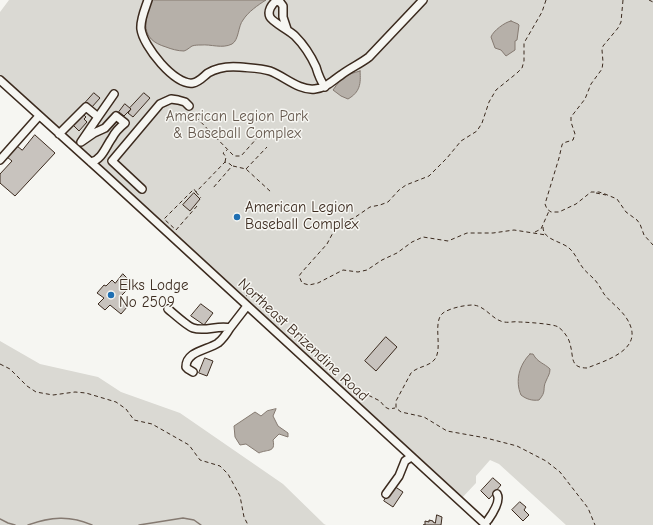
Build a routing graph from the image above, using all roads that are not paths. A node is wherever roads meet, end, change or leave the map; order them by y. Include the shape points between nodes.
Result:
1 (148, 0) edge
2 (423, 0) edge
3 (287, 29) dead end
4 (0, 80) edge
5 (324, 87) junction
6 (114, 94) dead end
7 (189, 106) road end
8 (39, 116) junction
9 (98, 117) junction
10 (102, 129) junction
11 (60, 134) junction
12 (112, 137) junction
13 (81, 142) junction
14 (75, 148) junction
15 (0, 160) edge
16 (91, 162) junction
17 (142, 189) dead end
18 (247, 306) junction
19 (168, 309) dead end
20 (230, 328) junction
21 (193, 372) dead end
22 (411, 457) junction
23 (386, 494) dead end
24 (497, 494) dead end
25 (487, 522) edge

1 - 5 street via 141,28 142,38 152,53 179,80 194,83 216,70 238,67 270,71 308,89
2 - 5 street via 369,57
3 - 5 street via 310,55
4 - 8 street, Northeast Brizendine Road
6 - 9 street
7 - 17 street via 178,100 160,104 112,161
8 - 11 street, Northeast Brizendine Road
8 - 15 street
9 - 11 street via 86,107
9 - 13 street
10 - 12 street
10 - 12 street via 116,116 125,123
10 - 13 street
11 - 14 street, Northeast Brizendine Road
12 - 16 street via 108,147
13 - 14 street
14 - 16 street, Northeast Brizendine Road
16 - 18 street, Northeast Brizendine Road
18 - 20 street
18 - 22 street, Northeast Brizendine Road
19 - 20 street via 192,328
20 - 21 street via 219,342 196,353 188,360 186,367
22 - 23 street via 405,461 399,476
22 - 25 street, Northeast Brizendine Road
24 - 25 street via 499,500

